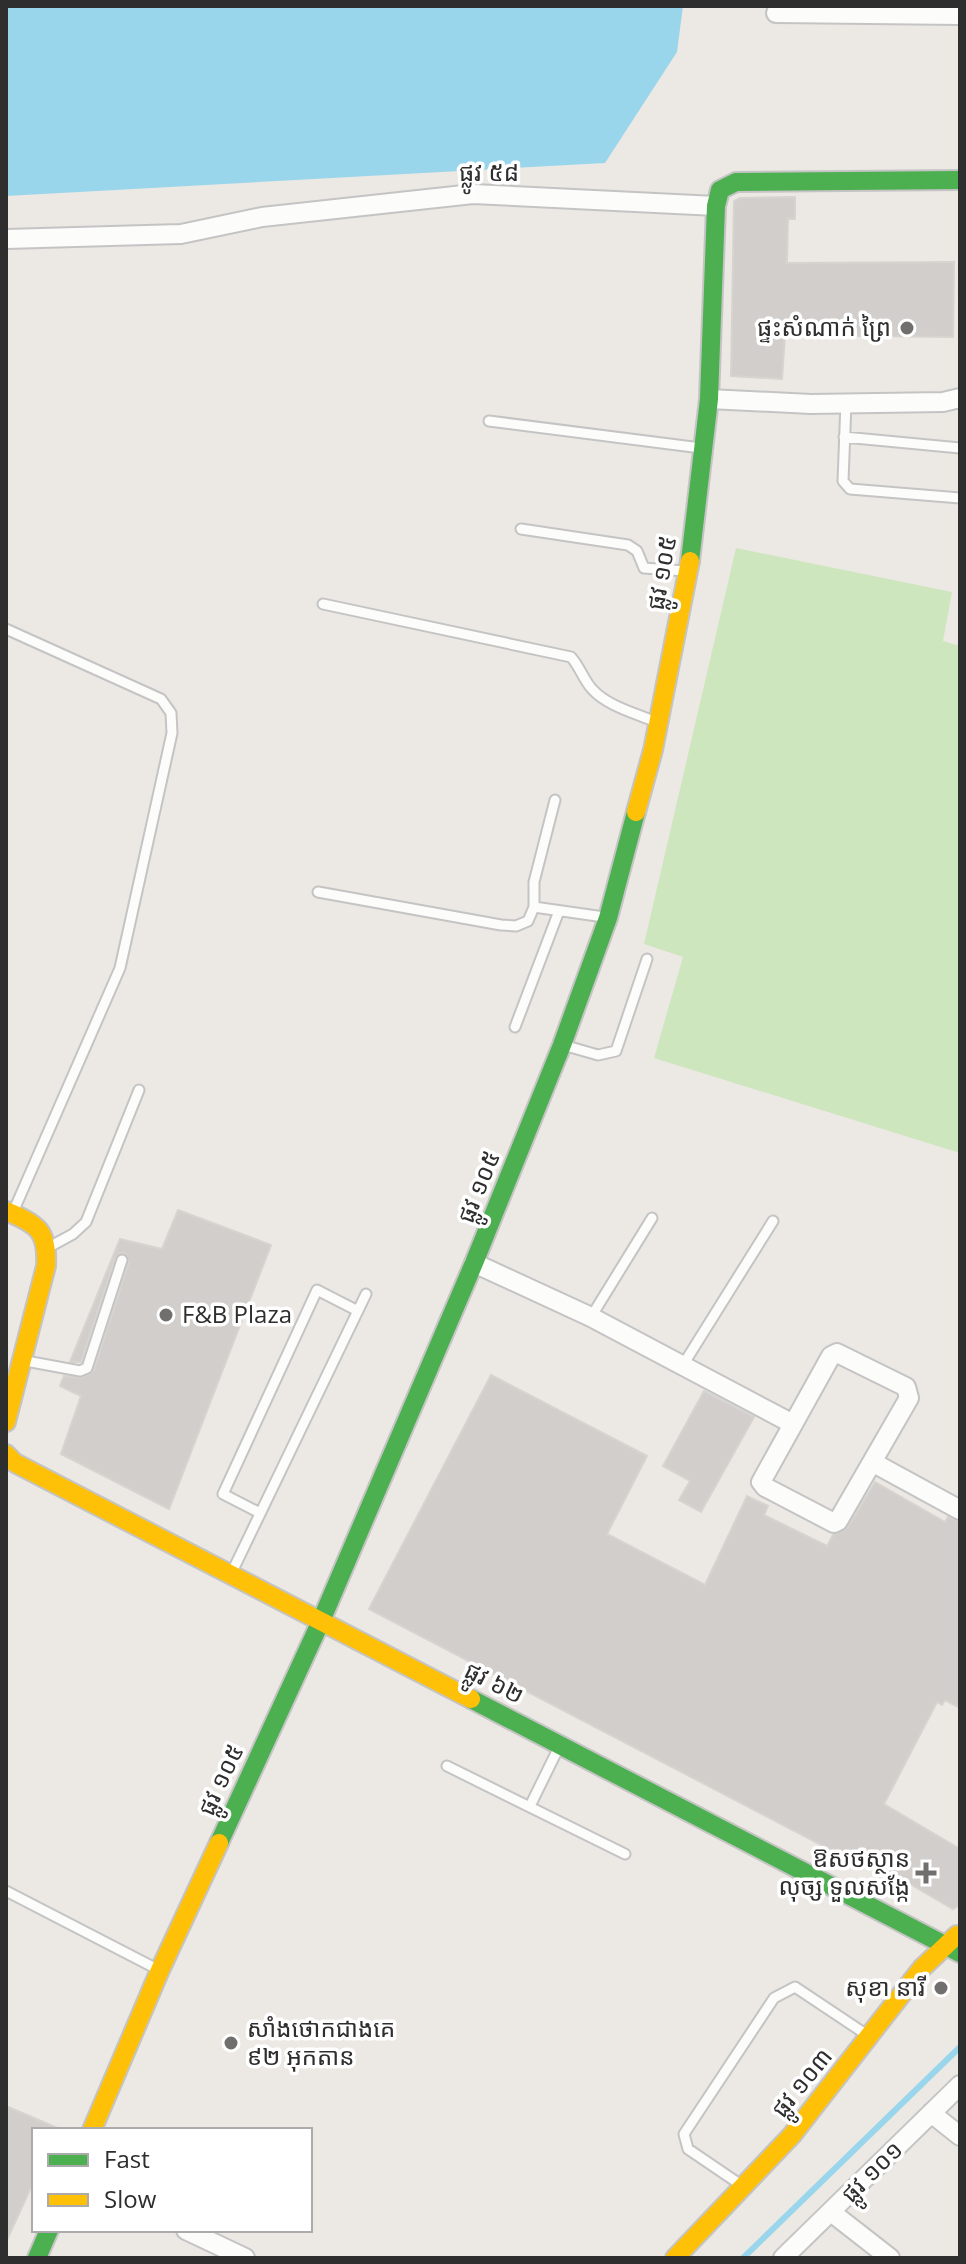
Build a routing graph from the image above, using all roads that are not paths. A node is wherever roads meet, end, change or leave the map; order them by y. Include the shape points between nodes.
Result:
1 (776, 13) dead end
2 (960, 15) edge
3 (960, 180) edge
4 (716, 206) junction
5 (6, 239) edge
6 (960, 398) edge
7 (709, 399) junction
8 (846, 403) junction
9 (489, 421) dead end
10 (844, 437) junction
11 (705, 448) junction
12 (960, 448) edge
13 (960, 498) edge
14 (521, 529) dead end
15 (689, 571) junction
16 (323, 604) dead end
17 (6, 629) edge
18 (658, 723) junction
19 (555, 800) dead end
20 (318, 892) dead end
21 (534, 907) junction
22 (559, 911) junction
23 (608, 918) junction
24 (647, 959) dead end
25 (515, 1027) dead end
26 (562, 1045) junction
27 (139, 1090) dead end
28 (9, 1212) edge
29 (652, 1218) dead end
30 (773, 1221) dead end
31 (48, 1247) junction
32 (122, 1260) dead end
33 (474, 1263) junction
34 (366, 1294) dead end
35 (358, 1311) junction
36 (591, 1317) junction
37 (22, 1360) junction
38 (683, 1365) junction
39 (6, 1422) edge
40 (793, 1424) junction
41 (6, 1454) edge
42 (872, 1462) junction
43 (960, 1510) edge
44 (260, 1513) junction
45 (231, 1574) junction
46 (321, 1621) junction
47 (561, 1744) junction
48 (447, 1766) dead end
49 (530, 1806) junction
50 (625, 1854) dead end
51 (6, 1891) edge
52 (955, 1944) edge
53 (160, 1970) junction
54 (870, 2038) junction
55 (960, 2085) edge
56 (931, 2113) junction
57 (93, 2128) edge
58 (960, 2136) edge
59 (744, 2186) junction
60 (831, 2212) junction
61 (48, 2232) edge
62 (190, 2232) edge
63 (37, 2258) edge
64 (245, 2258) edge
65 (675, 2258) edge
66 (783, 2258) edge
67 (890, 2258) edge

1 - 2 street
3 - 4 street via 736,182 720,190
4 - 5 street, ផ្លូវ ៥៨ via 473,194 290,213 181,234
4 - 7 street, ផ្លូវ ១០៥
6 - 8 street
7 - 8 street
7 - 11 street, ផ្លូវ ១០៥
8 - 10 lane
9 - 11 lane
10 - 12 lane
10 - 13 lane via 843,481 850,489
11 - 15 street, ផ្លូវ ១០៥
14 - 15 lane via 628,545 644,568
15 - 18 street, ផ្លូវ ១០៥
16 - 18 lane via 571,657 604,700
17 - 28 lane via 161,699 171,713 172,733 120,968
18 - 23 street, ផ្លូវ ១០៥
19 - 21 lane via 534,882
20 - 21 lane via 501,925 528,921
21 - 22 lane
22 - 23 lane
22 - 25 lane
23 - 26 street, ផ្លូវ ១០៥
24 - 26 lane via 616,1051 598,1055
26 - 33 street, ផ្លូវ ១០៥
27 - 31 lane via 86,1222
28 - 31 street via 37,1224
29 - 36 lane
30 - 38 lane
31 - 37 street
32 - 37 lane via 87,1368
33 - 36 street
33 - 46 street, ផ្លូវ ១០៥
34 - 35 lane
35 - 44 lane
35 - 44 lane via 317,1290 223,1494
36 - 38 street
37 - 39 street
38 - 40 street
40 - 42 street via 761,1482 828,1522 838,1521
40 - 42 street via 831,1356 843,1355 910,1392
41 - 45 street, ផ្លូវ ៦២
42 - 43 street
44 - 45 lane
45 - 46 street, ផ្លូវ ៦២
46 - 47 street, ផ្លូវ ៦២
46 - 53 street, ផ្លូវ ១០៥
47 - 49 lane
47 - 52 street, ផ្លូវ ៦២
48 - 49 lane
49 - 50 lane
51 - 53 lane
52 - 54 street, ផ្លូវ ១០៣ via 922,1968
53 - 57 street, ផ្លូវ ១០៥
54 - 59 street, ផ្លូវ ១០៣
54 - 59 lane via 795,1987 774,1998 684,2134 688,2149
55 - 56 street, ផ្លូវ ១០១
56 - 58 street
56 - 60 street, ផ្លូវ ១០១
59 - 65 street, ផ្លូវ ១០៣
60 - 66 street, ផ្លូវ ១០១
60 - 67 street
61 - 63 street
62 - 64 street

